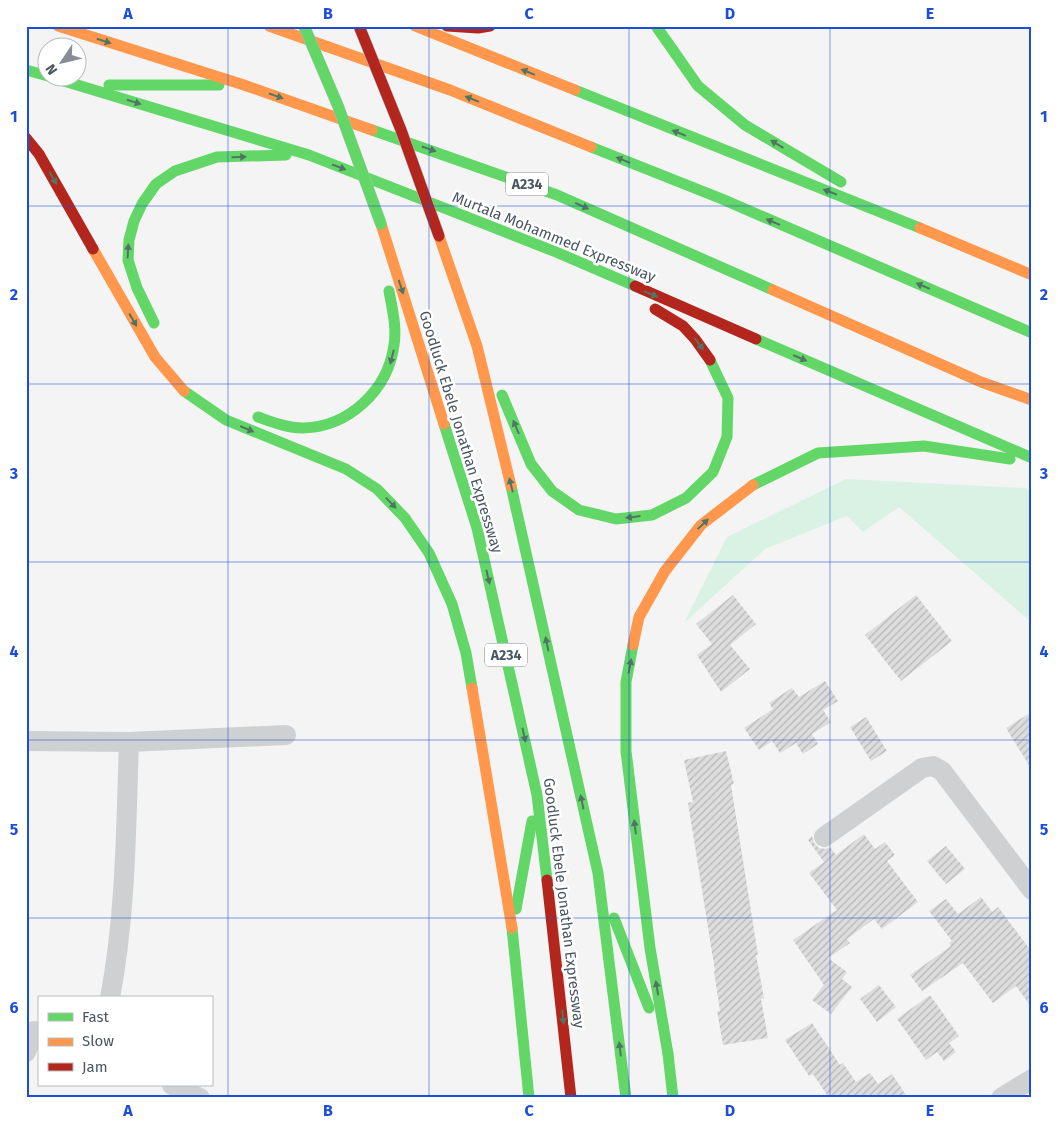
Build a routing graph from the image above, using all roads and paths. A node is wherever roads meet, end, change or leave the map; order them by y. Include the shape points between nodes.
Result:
1 (58, 26) edge
2 (269, 26) edge
3 (304, 26) edge
4 (359, 26) edge
5 (415, 26) edge
6 (447, 26) edge
7 (490, 26) edge
8 (656, 26) edge
9 (244, 85) junction
10 (88, 86) edge
11 (87, 88) edge
12 (26, 138) edge
13 (309, 155) junction
14 (892, 216) junction
15 (386, 239) junction
16 (556, 252) junction
17 (1032, 275) edge
18 (160, 333) dead end
19 (1032, 333) edge
20 (477, 346) junction
21 (1032, 400) edge
22 (248, 411) dead end
23 (1032, 458) edge
24 (1032, 462) edge
25 (286, 735) dead end
26 (26, 741) edge
27 (129, 742) junction
28 (537, 794) junction
29 (824, 837) dead end
30 (598, 873) junction
31 (1032, 890) edge
32 (512, 928) junction
33 (110, 996) edge
34 (33, 1031) edge
35 (26, 1052) edge
36 (668, 1054) junction
37 (1032, 1079) edge
38 (174, 1086) edge
39 (200, 1098) edge
40 (529, 1098) edge
41 (571, 1098) edge
42 (626, 1098) edge
43 (674, 1098) edge
44 (1001, 1098) edge

1 -> 9 main road, A234
19 -> 2 main road via 731,203 450,90
3 - 15 main road, Goodluck Ebele Jonathan Expressway / A234, bridge via 338,106
4 - 20 main road, Goodluck Ebele Jonathan Expressway / A234, bridge via 401,130
14 -> 5 main road
6 - 7 main road
14 -> 8 main road via 745,125 698,86
9 - 10 main road
9 -> 21 main road, A234 via 557,195 963,374
11 -> 13 main road, Murtala Mohammed Expressway
12 -> 32 main road via 39,154 155,357 186,393 226,420 346,469 377,489 405,518 428,553 452,604 466,653
13 -> 16 main road, Murtala Mohammed Expressway
18 -> 13 main road via 137,288 128,260 134,222 156,184 175,171 217,157
14 - 17 main road
15 -> 22 main road via 394,350 388,372 374,395 351,414 322,427 292,428 264,420
15 -> 28 main road, Goodluck Ebele Jonathan Expressway / A234 via 477,528
16 -> 20 main road via 683,326 713,364 728,398 727,437 713,472 686,498 652,515 616,519 579,510 552,491 532,464
16 -> 23 main road, Murtala Mohammed Expressway
30 -> 20 main road, Goodluck Ebele Jonathan Expressway / A234 via 525,543
36 -> 24 main road via 650,948 626,751 626,682 639,617 665,571 701,524 752,486 818,453 924,446
25 - 27 street
26 - 27 street
27 - 33 street via 124,874
28 - 32 main road
28 -> 41 main road, Goodluck Ebele Jonathan Expressway / A234
29 - 31 street via 922,768 932,766 942,771
30 - 36 main road
42 -> 30 main road, Goodluck Ebele Jonathan Expressway / A234
32 - 40 main road
34 - 35 street
36 - 43 main road
37 - 44 street
38 - 39 street

